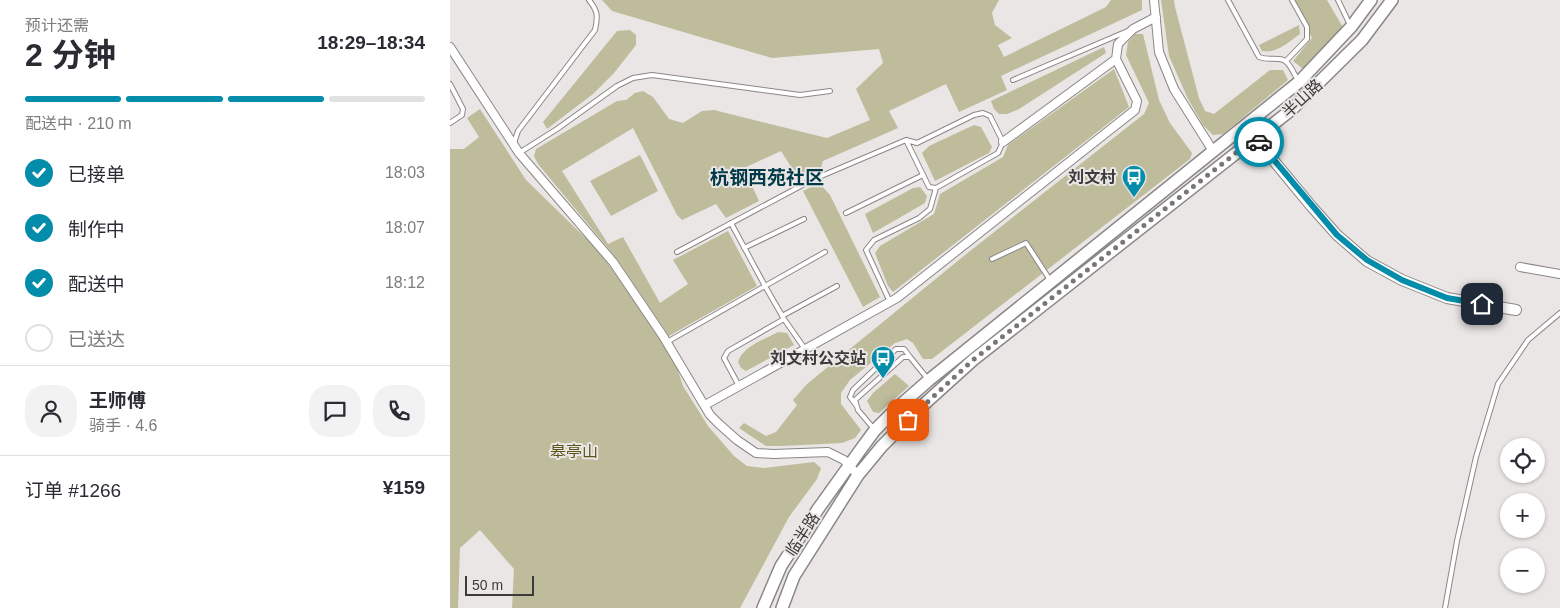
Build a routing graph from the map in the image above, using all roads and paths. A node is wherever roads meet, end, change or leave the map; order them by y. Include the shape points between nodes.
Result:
1 (588, 0) edge
2 (1154, 0) edge
3 (1228, 0) edge
4 (1292, 0) edge
5 (1338, 0) edge
6 (1371, 0) edge
7 (1392, 0) edge
8 (1156, 17) junction
9 (1351, 27) junction
10 (1133, 29) junction
11 (450, 48) edge
12 (1116, 59) junction
13 (1286, 61) junction
14 (1014, 80) dead end
15 (1299, 82) junction
16 (450, 84) edge
17 (454, 90) junction
18 (830, 92) dead end
19 (450, 94) edge
20 (450, 123) edge
21 (1245, 126) junction
22 (1255, 138) junction
23 (906, 140) junction
24 (1003, 142) junction
25 (514, 145) junction
26 (1212, 151) junction
27 (520, 153) junction
28 (923, 175) junction
29 (936, 188) junction
30 (846, 214) dead end
31 (804, 219) dead end
32 (731, 223) junction
33 (744, 248) junction
34 (676, 252) dead end
35 (825, 252) dead end
36 (992, 259) dead end
37 (1520, 267) dead end
38 (1560, 274) edge
39 (1051, 282) junction
40 (764, 286) junction
41 (837, 286) dead end
42 (890, 302) junction
43 (1516, 310) dead end
44 (1560, 313) edge
45 (783, 317) junction
46 (666, 342) junction
47 (805, 349) junction
48 (910, 357) junction
49 (929, 380) junction
50 (739, 386) junction
51 (705, 405) junction
52 (858, 410) junction
53 (875, 430) junction
54 (849, 465) junction
55 (858, 475) junction
56 (763, 608) edge
57 (782, 608) edge
58 (1445, 608) edge

1 - 25 lane via 598,17 595,30 518,131
2 - 8 street
3 - 13 lane via 1259,57
4 - 13 lane via 1307,28 1307,39
5 - 9 lane
6 - 9 main road, 半山路
7 - 22 main road, 半山路 via 1362,40 1291,110
8 - 10 street
8 - 26 street via 1159,52 1174,88
9 - 15 main road, 半山路
10 - 12 street via 1118,44
10 - 14 lane
11 - 25 street
12 - 24 street
12 - 42 street via 1137,101 1135,110
13 - 15 lane
15 - 21 main road, 半山路
16 - 17 lane
17 - 19 lane
17 - 20 lane via 463,109 462,115
18 - 27 lane via 800,95 652,75 633,78
21 - 22 street
21 - 26 main road, 半山路
22 - 43 street via 1337,235 1367,260 1402,280 1447,298
22 - 55 main road, 半山路 via 973,360 882,446
23 - 24 lane via 918,143 983,113 990,116
23 - 28 lane
23 - 32 lane via 812,180
24 - 29 lane via 998,153
25 - 27 street
26 - 39 main road, 半山路
27 - 46 street via 613,262
28 - 29 lane via 929,187
28 - 30 lane
29 - 42 lane via 930,209 919,218 874,240 866,250
31 - 33 lane
32 - 33 lane
32 - 34 lane
33 - 40 lane
35 - 40 lane
36 - 39 lane via 1026,243
37 - 38 street
39 - 49 main road, 半山路
40 - 45 lane
40 - 46 lane
41 - 45 lane
42 - 47 street
44 - 58 lane via 1528,340 1498,384 1476,458
45 - 47 lane
45 - 50 lane via 728,351 724,358
46 - 51 street
47 - 50 street
48 - 49 lane
48 - 52 lane via 903,357 856,400
48 - 52 lane via 904,349 896,350 852,390 850,397
49 - 53 main road, 半山路
50 - 51 street
51 - 54 street via 719,424 756,453 828,452
52 - 53 lane
53 - 54 main road, 半山路
54 - 55 street
54 - 56 main road, 临半路 via 781,566
55 - 57 main road, 临半路 via 794,576

